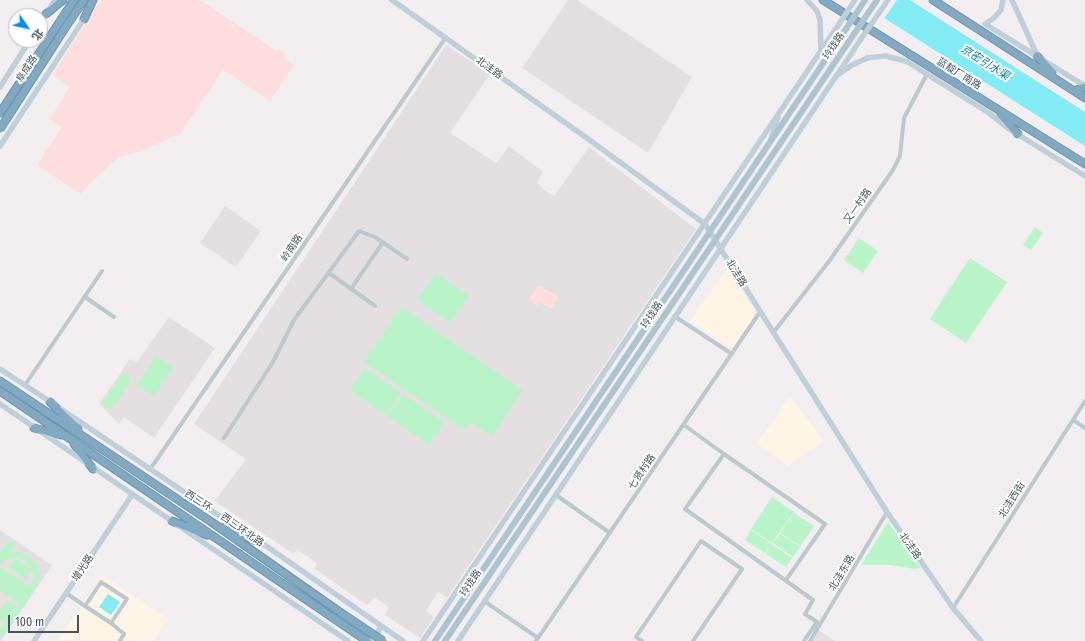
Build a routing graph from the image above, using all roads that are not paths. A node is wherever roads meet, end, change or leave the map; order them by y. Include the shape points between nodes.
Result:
1 (55, 0) edge
2 (63, 0) edge
3 (74, 0) edge
4 (84, 0) edge
5 (93, 0) edge
6 (392, 0) edge
7 (807, 0) edge
8 (823, 0) edge
9 (855, 0) edge
10 (865, 0) edge
11 (877, 0) edge
12 (888, 0) edge
13 (933, 0) edge
14 (1003, 0) edge
15 (1012, 0) edge
16 (48, 11) edge
17 (48, 12) edge
18 (84, 19) joint
19 (985, 24) junction
20 (975, 26) junction
21 (446, 37) junction
22 (25, 48) edge
23 (821, 51) junction
24 (1037, 56) junction
25 (927, 74) junction
26 (836, 76) junction
27 (1059, 82) junction
28 (0, 87) edge
29 (1085, 87) edge
30 (1074, 91) junction
31 (1085, 98) edge
32 (996, 108) junction
33 (780, 111) junction
34 (0, 113) edge
35 (0, 124) edge
36 (0, 129) edge
37 (10, 131) junction
38 (1018, 134) junction
39 (794, 138) junction
40 (769, 142) junction
41 (0, 146) edge
42 (774, 152) junction
43 (1085, 164) edge
44 (1085, 176) edge
45 (704, 224) junction
46 (710, 232) junction
47 (715, 240) junction
48 (383, 242) junction
49 (720, 248) junction
50 (407, 259) dead end
51 (102, 271) dead end
52 (329, 273) junction
53 (352, 289) junction
54 (85, 298) junction
55 (375, 306) dead end
56 (760, 312) junction
57 (674, 316) junction
58 (114, 317) dead end
59 (773, 333) junction
60 (732, 354) junction
61 (0, 369) edge
62 (0, 381) edge
63 (25, 385) junction
64 (0, 392) edge
65 (1085, 401) edge
66 (50, 402) junction
67 (0, 404) edge
68 (1073, 420) junction
69 (684, 425) junction
70 (34, 428) junction
71 (1085, 428) edge
72 (69, 438) junction
73 (224, 438) dead end
74 (91, 442) junction
75 (724, 454) junction
76 (151, 468) junction
77 (93, 469) junction
78 (132, 495) junction
79 (556, 495) junction
80 (887, 512) junction
81 (172, 521) junction
82 (210, 521) junction
83 (610, 533) junction
84 (220, 540) junction
85 (261, 543) junction
86 (786, 580) junction
87 (66, 593) junction
88 (484, 601) junction
89 (85, 606) junction
90 (953, 608) junction
91 (111, 623) junction
92 (381, 627) junction
93 (537, 639) edge
94 (34, 641) edge
95 (120, 641) edge
96 (348, 641) edge
97 (366, 641) edge
98 (372, 641) edge
99 (383, 641) edge
100 (403, 641) edge
101 (423, 641) edge
102 (435, 641) edge
103 (445, 641) edge
104 (458, 641) edge
105 (642, 641) edge
106 (693, 641) edge
107 (804, 641) edge
108 (810, 641) edge
109 (981, 641) edge

1 - 16 street
2 - 17 highway
3 - 34 highway, 阜成路
4 - 36 highway, 阜成路, bridge
5 - 18 highway
6 - 21 street, 北洼路
7 - 23 street via 820,20
8 - 32 highway, 蓝靛厂南路
9 - 23 street, 玲珑路, bridge
10 - 40 main road, 玲珑路, bridge
11 - 42 main road, 玲珑路, bridge
12 - 26 street, 玲珑路, bridge
13 - 20 highway
14 - 19 street via 1001,10
15 - 24 street
18 - 37 street, 阜成路
19 - 20 highway
19 - 24 street
20 - 27 highway
21 - 45 street, 北洼路
21 - 76 street, 岭南路
22 - 28 street, 阜成路
23 - 33 street, 玲珑路
24 - 27 highway
24 - 29 street
25 - 26 street, bridge via 906,61 885,56 867,58
25 - 38 street
25 - 59 street, 又一村路 via 904,118 900,156 893,170 826,266
26 - 39 street, 玲珑路
27 - 30 highway
29 - 30 highway
30 - 31 highway
32 - 38 highway
32 - 43 highway, 蓝靛厂南路
33 - 40 street
33 - 45 street, 玲珑路
35 - 37 street
37 - 41 street, 阜成路
38 - 44 street
39 - 42 street
39 - 49 street, 玲珑路
40 - 46 main road, 玲珑路
42 - 47 main road, 玲珑路
45 - 46 street, 北洼路
45 - 101 street, 玲珑路
46 - 47 street, 北洼路
46 - 102 main road, 玲珑路
47 - 49 street, 北洼路
47 - 103 main road, 玲珑路
48 - 50 street
48 - 52 street via 359,231
48 - 53 street
49 - 56 street, 北洼路
49 - 57 street, 玲珑路
51 - 54 street
52 - 53 street
52 - 73 street via 294,320 273,362
53 - 55 street
54 - 58 street
54 - 63 street
56 - 59 street, 北洼路
56 - 60 street, 七贤村路
57 - 60 street
57 - 79 street, 玲珑路
59 - 80 street, 北洼路
60 - 69 street, 七贤村路
61 - 63 street, 西三环北路
62 - 74 highway, 西三环
63 - 66 street, 西三环北路
64 - 72 highway, 西三环
65 - 68 street, 北洼西街
66 - 74 highway
66 - 76 street, 西三环北路
67 - 70 street
68 - 71 street
68 - 90 street, 北洼西街
69 - 75 street
69 - 83 street, 七贤村路
70 - 72 highway
70 - 77 street
72 - 77 highway
72 - 84 highway, 西三环
74 - 82 highway, 西三环
75 - 86 street via 685,509
75 - 86 street via 825,524
76 - 85 street, 西三环北路
77 - 78 street
78 - 81 street
78 - 87 street, 增光路
79 - 83 street
79 - 88 street, 玲珑路
80 - 90 street, 北洼路
80 - 108 street, 北洼东路
81 - 84 highway
81 - 96 street
82 - 85 highway
82 - 99 highway, 西三环, bridge
83 - 93 street, 七贤村路
84 - 97 highway, 西三环
85 - 92 street, 西三环北路
86 - 107 street via 813,600 805,614 817,622
87 - 89 street
87 - 94 street, 增光路
88 - 93 street
88 - 104 street, 玲珑路
89 - 91 street
89 - 91 street via 101,582 121,595 127,599
90 - 109 street, 北洼路
91 - 95 street via 124,634
92 - 98 street
92 - 100 street, 西三环北路
105 - 106 street via 636,637 702,541 742,569

